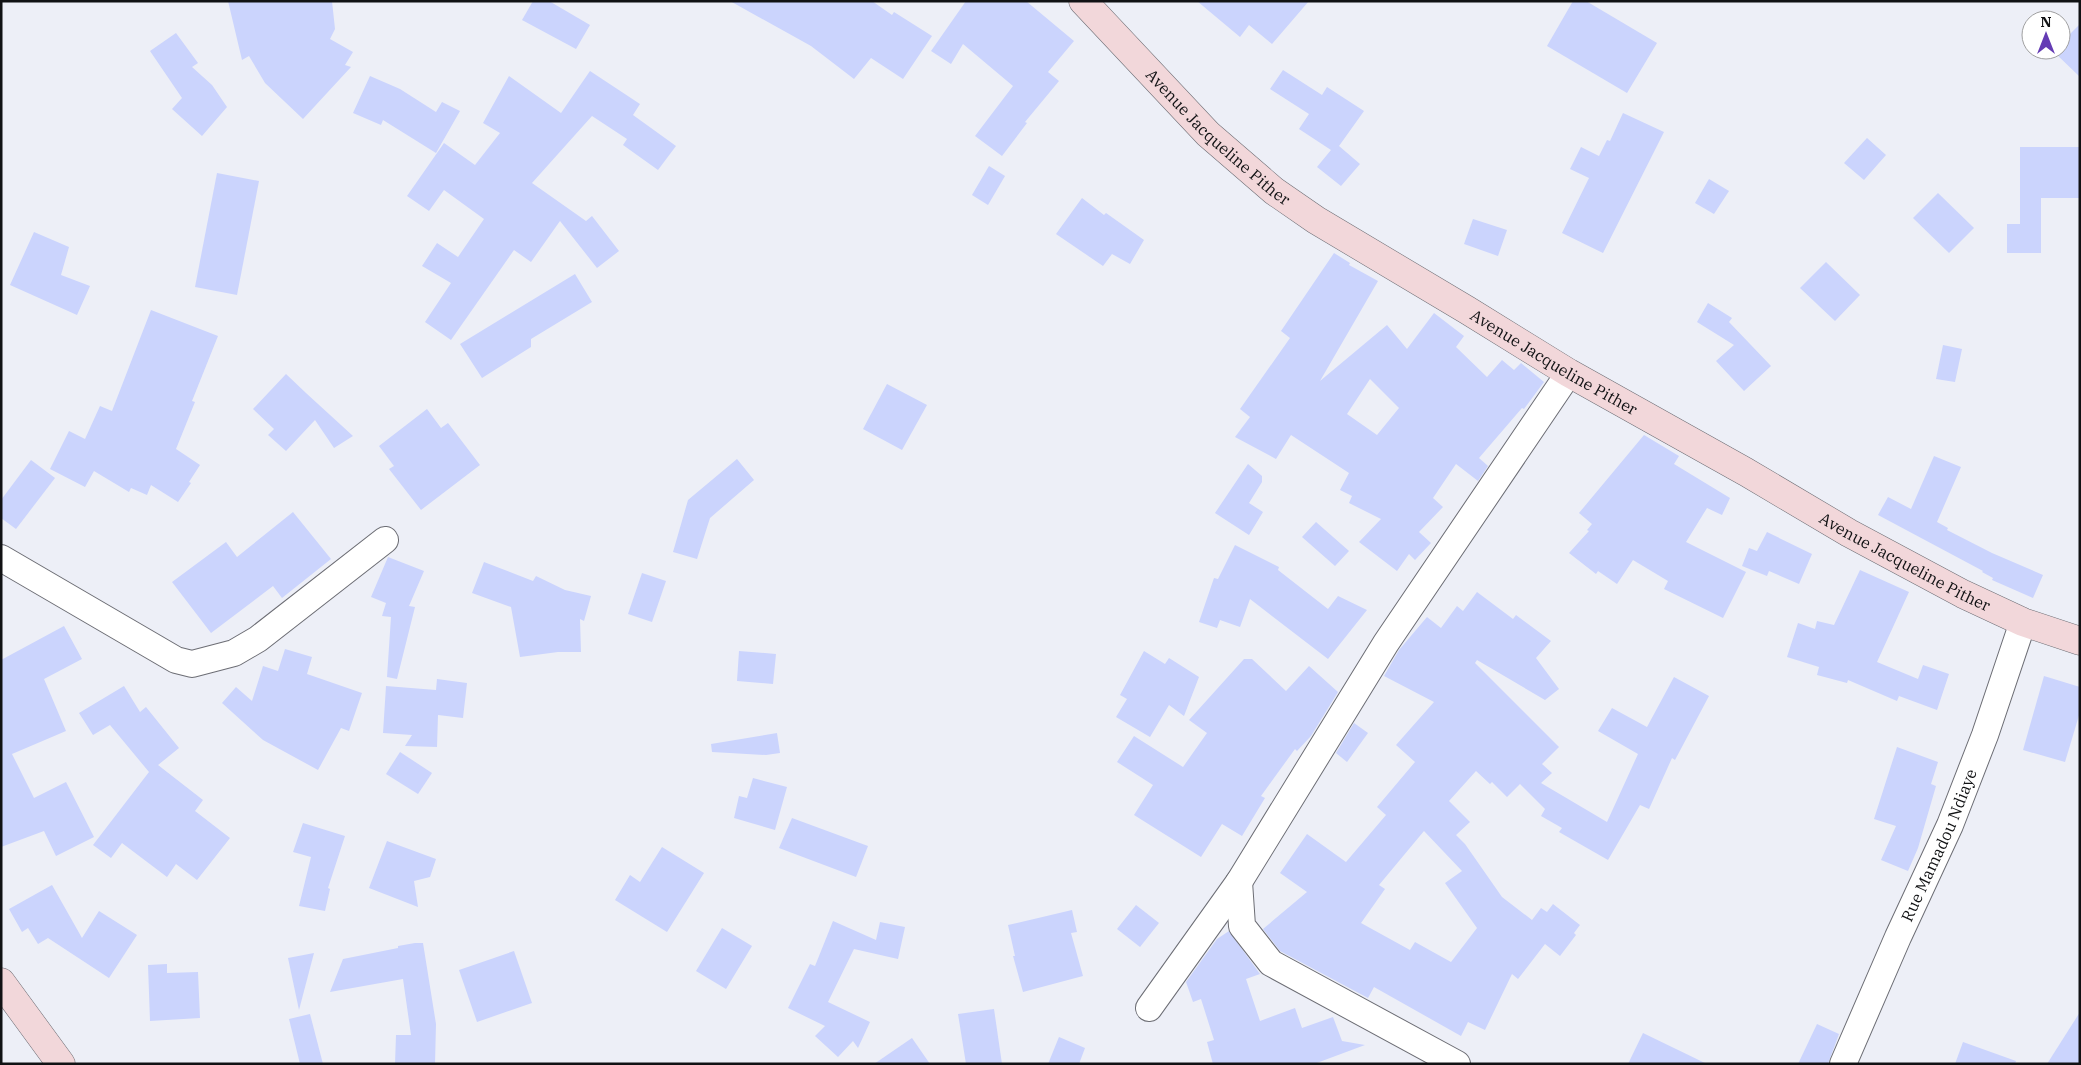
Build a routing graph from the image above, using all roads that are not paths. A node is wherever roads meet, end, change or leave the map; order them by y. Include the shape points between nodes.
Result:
1 (1083, 1) edge
2 (1569, 373) junction
3 (385, 540) dead end
4 (1, 558) edge
5 (2023, 622) junction
6 (2080, 641) edge
7 (1239, 882) junction
8 (1, 982) edge
9 (1149, 1008) dead end
10 (61, 1064) edge
11 (1457, 1064) edge
12 (1843, 1064) edge

1 - 2 street, Avenue Jacqueline Pither via 1208,134 1274,191
2 - 5 street, Avenue Jacqueline Pither via 1849,533
2 - 7 street via 1386,643
3 - 4 street via 258,639 234,653 192,664 176,660
5 - 6 street, Avenue Jacqueline Pither
5 - 12 street, Rue Mamadou Ndiaye via 1985,736 1950,825
7 - 9 street
7 - 11 street via 1242,926 1271,962
8 - 10 street

